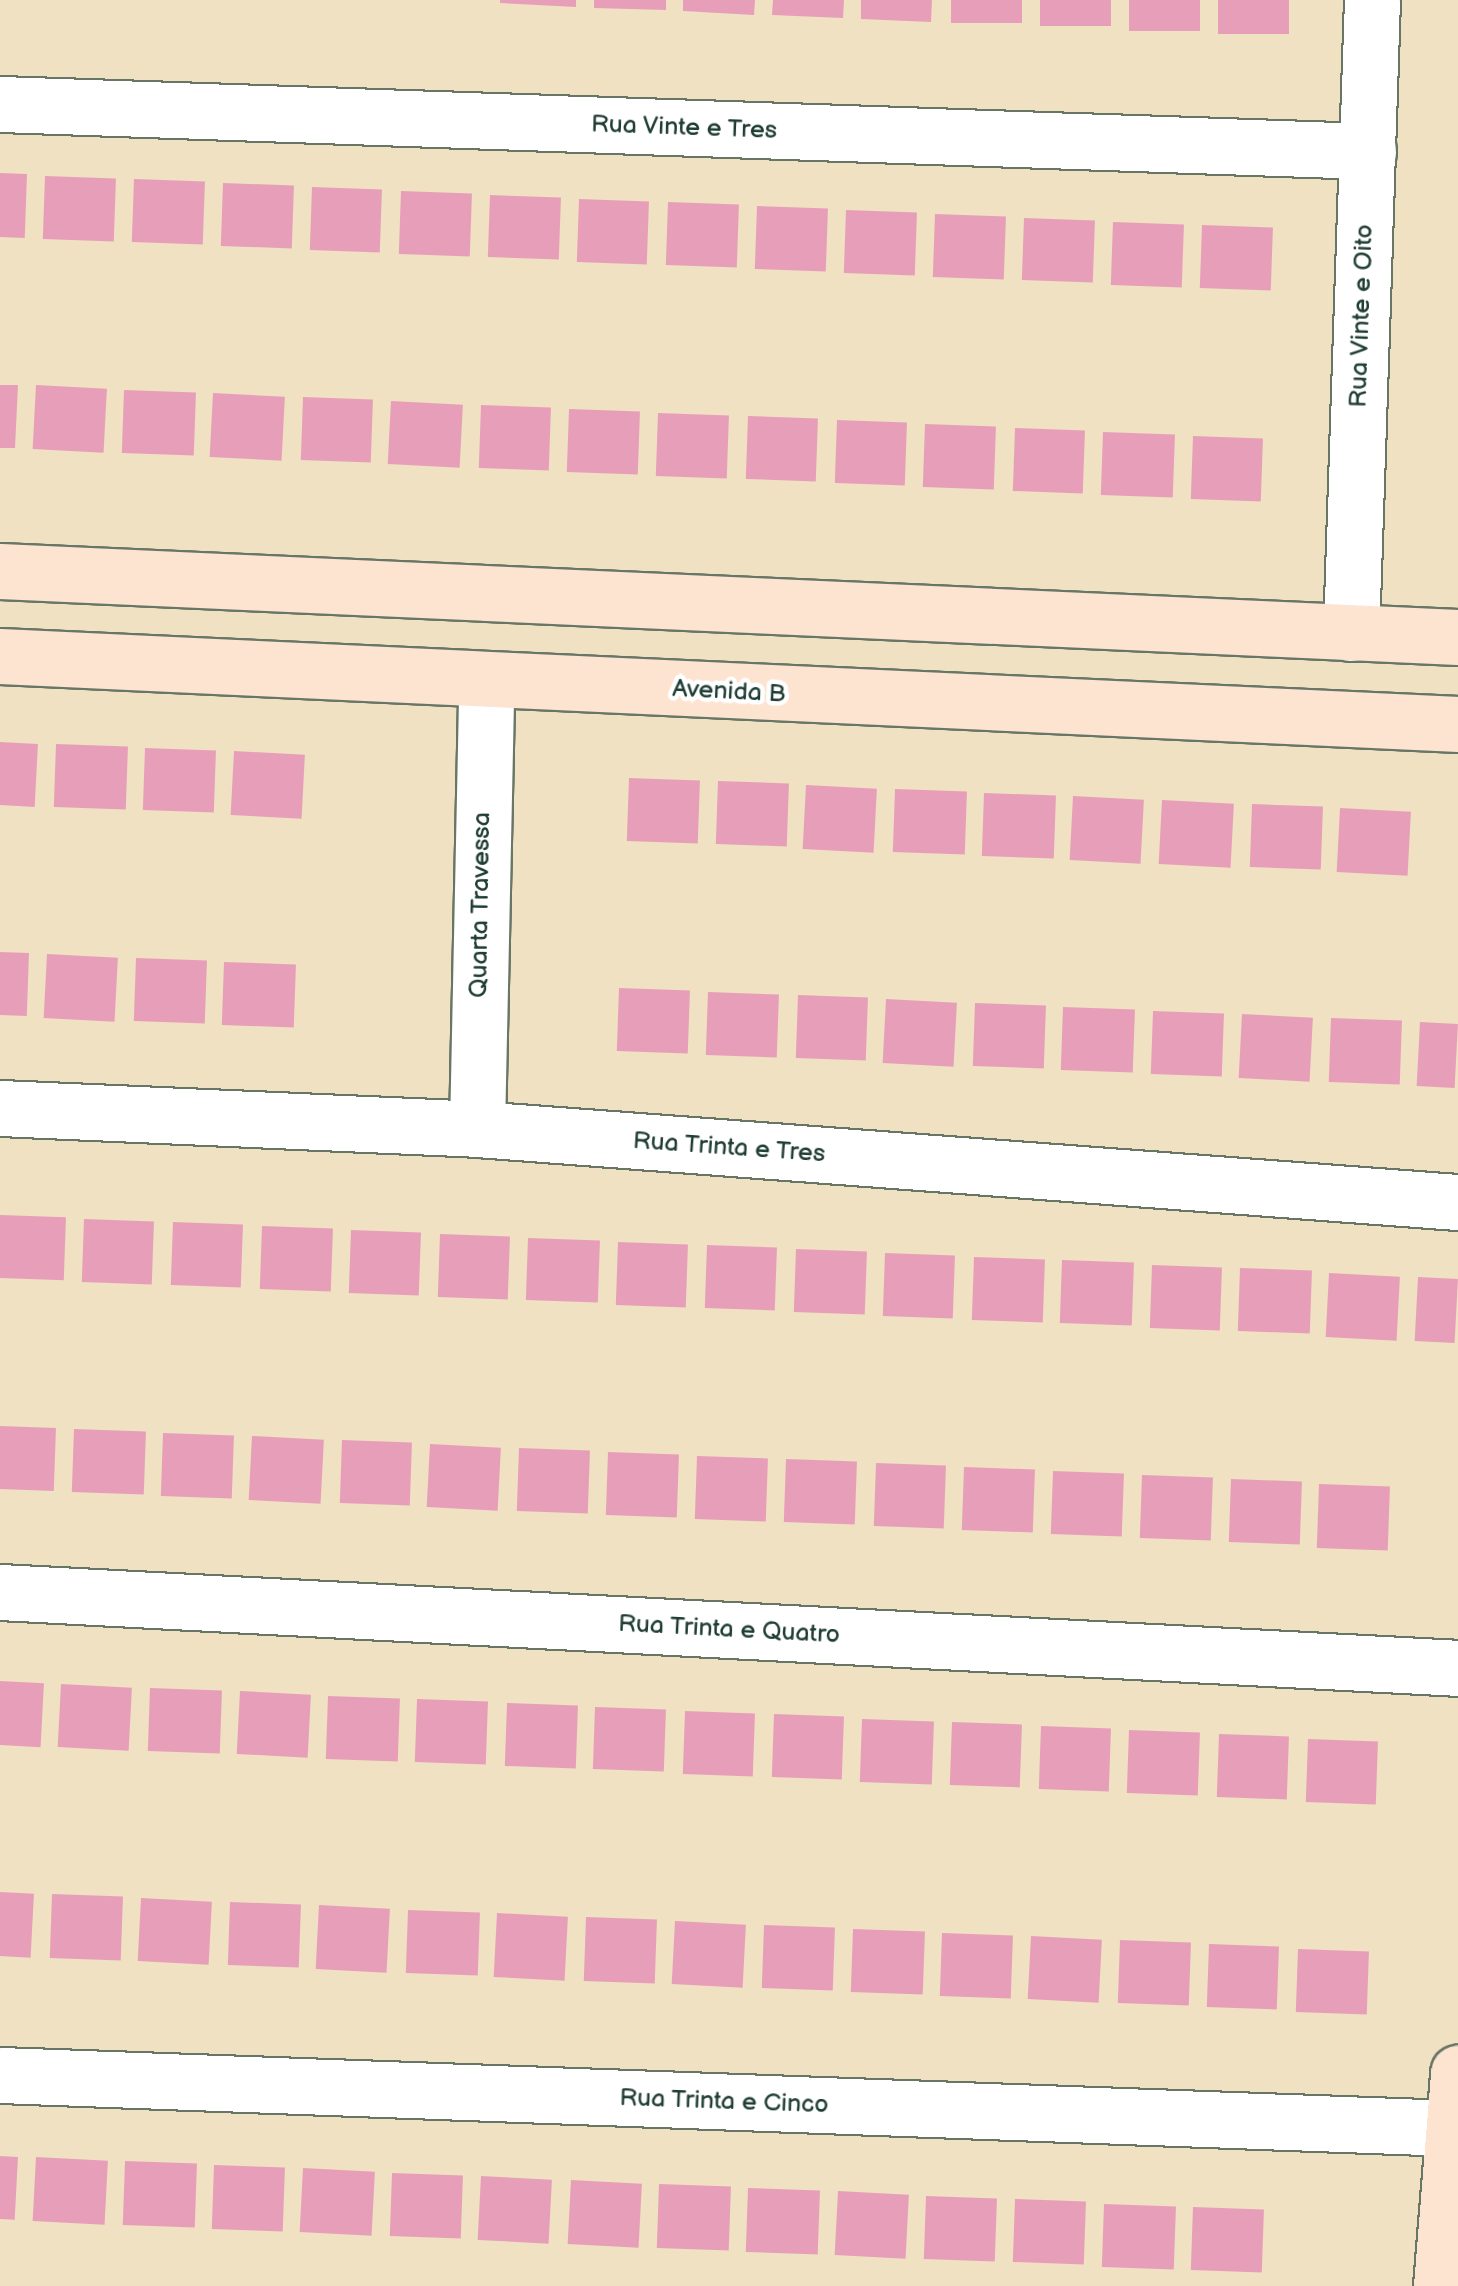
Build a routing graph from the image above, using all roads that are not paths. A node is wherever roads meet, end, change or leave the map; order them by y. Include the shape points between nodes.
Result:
1 (1372, 0) edge
2 (0, 104) edge
3 (1368, 151) junction
4 (0, 572) edge
5 (1351, 633) junction
6 (1458, 637) edge
7 (0, 656) edge
8 (486, 681) junction
9 (1458, 724) edge
10 (0, 1108) edge
11 (476, 1128) junction
12 (1458, 1202) edge
13 (0, 1592) edge
14 (1458, 1668) edge
15 (1458, 2073) edge
16 (0, 2075) edge
17 (1449, 2128) junction
18 (1441, 2286) edge

1 - 3 street, Rua Vinte e Oito
2 - 3 street, Rua Vinte e Tres
3 - 5 street, Rua Vinte e Oito
4 - 5 street
5 - 6 street
7 - 8 street, Avenida B
8 - 9 street, Avenida B
8 - 11 street, Quarta Travessa
10 - 11 street, Rua Trinta e Tres
11 - 12 street, Rua Trinta e Tres
13 - 14 street, Rua Trinta e Quatro
15 - 17 street
16 - 17 street, Rua Trinta e Cinco
17 - 18 street

